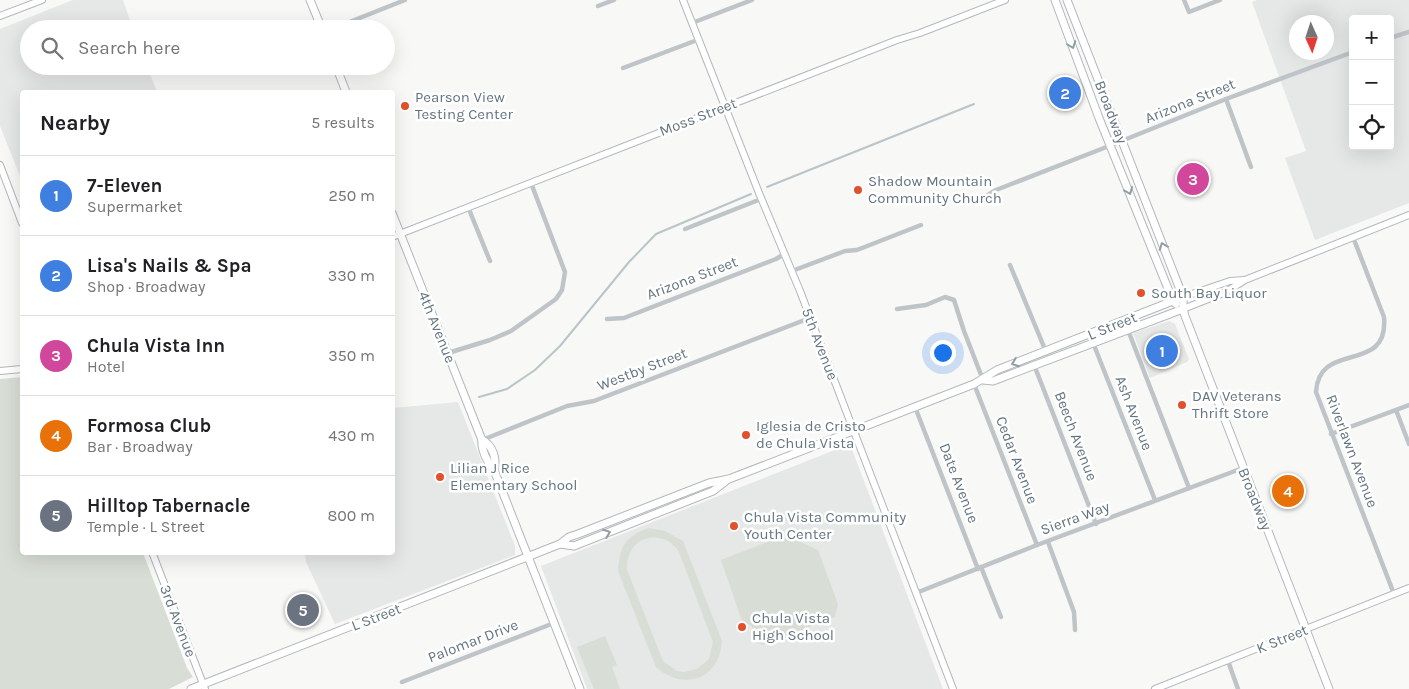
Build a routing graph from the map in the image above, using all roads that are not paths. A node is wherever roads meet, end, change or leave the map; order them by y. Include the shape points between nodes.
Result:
1 (42, 0) edge
2 (310, 0) edge
3 (405, 0) edge
4 (614, 0) edge
5 (683, 0) edge
6 (752, 0) edge
7 (1005, 0) edge
8 (1055, 0) edge
9 (1067, 0) edge
10 (1184, 0) edge
11 (1220, 0) edge
12 (598, 6) dead end
13 (0, 16) edge
14 (318, 20) edge
15 (355, 20) edge
16 (692, 23) junction
17 (1409, 32) edge
18 (1394, 37) edge
19 (700, 39) junction
20 (1349, 53) edge
21 (623, 68) dead end
22 (339, 75) edge
23 (345, 90) edge
24 (1226, 99) junction
25 (726, 106) junction
26 (1122, 141) junction
27 (1111, 146) junction
28 (0, 165) edge
29 (1251, 167) dead end
30 (531, 183) junction
31 (761, 199) junction
32 (984, 201) dead end
33 (468, 207) junction
34 (1409, 215) edge
35 (20, 218) edge
36 (395, 221) edge
37 (921, 225) dead end
38 (686, 229) dead end
39 (400, 234) junction
40 (395, 236) edge
41 (1352, 237) junction
42 (784, 254) junction
43 (490, 261) dead end
44 (1010, 265) dead end
45 (792, 271) junction
46 (1245, 280) junction
47 (1183, 297) junction
48 (1173, 301) junction
49 (896, 309) dead end
50 (1183, 309) junction
51 (810, 318) junction
52 (607, 319) dead end
53 (1128, 330) junction
54 (1090, 335) junction
55 (1093, 343) junction
56 (1045, 352) junction
57 (448, 353) junction
58 (1049, 359) junction
59 (1033, 361) junction
60 (20, 369) edge
61 (0, 371) edge
62 (983, 380) junction
63 (974, 384) junction
64 (1409, 405) edge
65 (915, 407) junction
66 (1396, 410) junction
67 (853, 431) junction
68 (1331, 434) junction
69 (482, 440) junction
70 (1409, 444) edge
71 (1243, 468) junction
72 (1189, 488) junction
73 (1155, 500) junction
74 (1096, 524) junction
75 (1048, 542) junction
76 (1037, 545) junction
77 (153, 555) edge
78 (528, 557) junction
79 (980, 568) junction
80 (1409, 588) edge
81 (916, 593) junction
82 (1394, 594) junction
83 (1001, 616) dead end
84 (554, 624) junction
85 (1306, 629) junction
86 (1075, 630) dead end
87 (1228, 661) junction
88 (402, 682) dead end
89 (1169, 686) edge
90 (204, 687) edge
91 (577, 688) edge
92 (191, 689) edge
93 (954, 689) edge
94 (1155, 689) edge
95 (1238, 689) edge
96 (1329, 689) edge

1 - 13 street
2 - 14 main road
3 - 15 street
4 - 12 street
5 - 16 street, 5th Avenue
6 - 16 street
7 - 25 street, Moss Street
8 -> 27 main road, Broadway
9 - 26 main road, Broadway
10 - 11 street via 1189,12
16 - 19 street, 5th Avenue
17 - 18 street
19 - 21 street
19 - 25 street, 5th Avenue
20 - 24 street, Arizona Street
22 - 23 main road
24 - 26 street, Arizona Street
24 - 29 street
25 - 30 street, Moss Street
25 - 31 street, 5th Avenue
26 - 27 street, Arizona Street
47 -> 26 main road, Broadway
27 - 32 street, Arizona Street via 996,190
27 -> 48 main road, Broadway
28 - 35 street
30 - 33 street, Moss Street
30 - 57 street via 565,272 562,290 556,299 512,331
31 - 38 street
31 - 42 street, 5th Avenue
33 - 39 street, Moss Street
33 - 43 street
34 - 41 street, L Street
36 - 39 main road, 4th Avenue
37 - 45 street
39 - 40 street, Moss Street
39 - 57 main road, 4th Avenue
41 - 46 street, L Street
41 - 68 street, Riverlawn Avenue via 1384,317 1385,328 1380,344 1339,361 1321,372 1316,381 1316,392
42 - 45 street, 5th Avenue
42 - 52 street, Arizona Street via 624,318
44 - 56 street
45 - 51 street, 5th Avenue
46 - 47 street, L Street via 1230,281
46 - 50 street, L Street via 1226,292
47 - 48 main road, L Street
47 - 50 main road, Broadway
48 - 50 main road, Broadway
48 - 54 main road, L Street
49 - 62 street via 945,297 954,300
50 - 53 main road, L Street
50 - 71 main road, Broadway
51 - 67 street, 5th Avenue
51 - 69 street, Westby Street
53 - 55 main road, L Street
53 - 72 street
54 - 55 street, Ash Avenue
54 - 56 main road, L Street
55 - 58 main road, L Street
55 - 73 street, Ash Avenue
56 - 58 street
56 - 59 main road, L Street
57 - 69 main road, 4th Avenue
58 - 59 main road, L Street
59 - 62 main road, L Street via 993,381
59 - 74 street, Beech Avenue
60 - 61 street
62 - 63 main road, L Street
63 - 65 main road, L Street
63 - 76 street, Cedar Avenue
64 - 66 street
65 - 67 main road, L Street
65 - 79 street, Date Avenue
66 - 68 street
66 - 70 street
67 - 78 main road, L Street via 569,537
67 - 81 street, 5th Avenue
68 - 82 street, Riverlawn Avenue
69 - 78 main road, 4th Avenue via 489,443 496,462 494,470
71 - 72 street, Sierra Way
71 - 85 main road, Broadway
72 - 73 street, Sierra Way
73 - 74 street, Sierra Way
74 - 75 street, Sierra Way
75 - 76 street, Sierra Way
75 - 86 street via 1074,612
76 - 79 street, Sierra Way
77 - 90 street, 3rd Avenue
78 - 84 main road, 4th Avenue
78 - 90 main road, L Street
79 - 81 street, Sierra Way
79 - 83 street, Date Avenue
80 - 82 street, K Street
81 - 93 street, 5th Avenue
82 - 85 street, K Street
84 - 88 street, Palomar Drive
84 - 91 main road, 4th Avenue
85 - 87 street, K Street
85 - 96 main road, Broadway
87 - 89 street, K Street
87 - 95 street
89 - 94 street, K Street
90 - 92 main road, L Street

